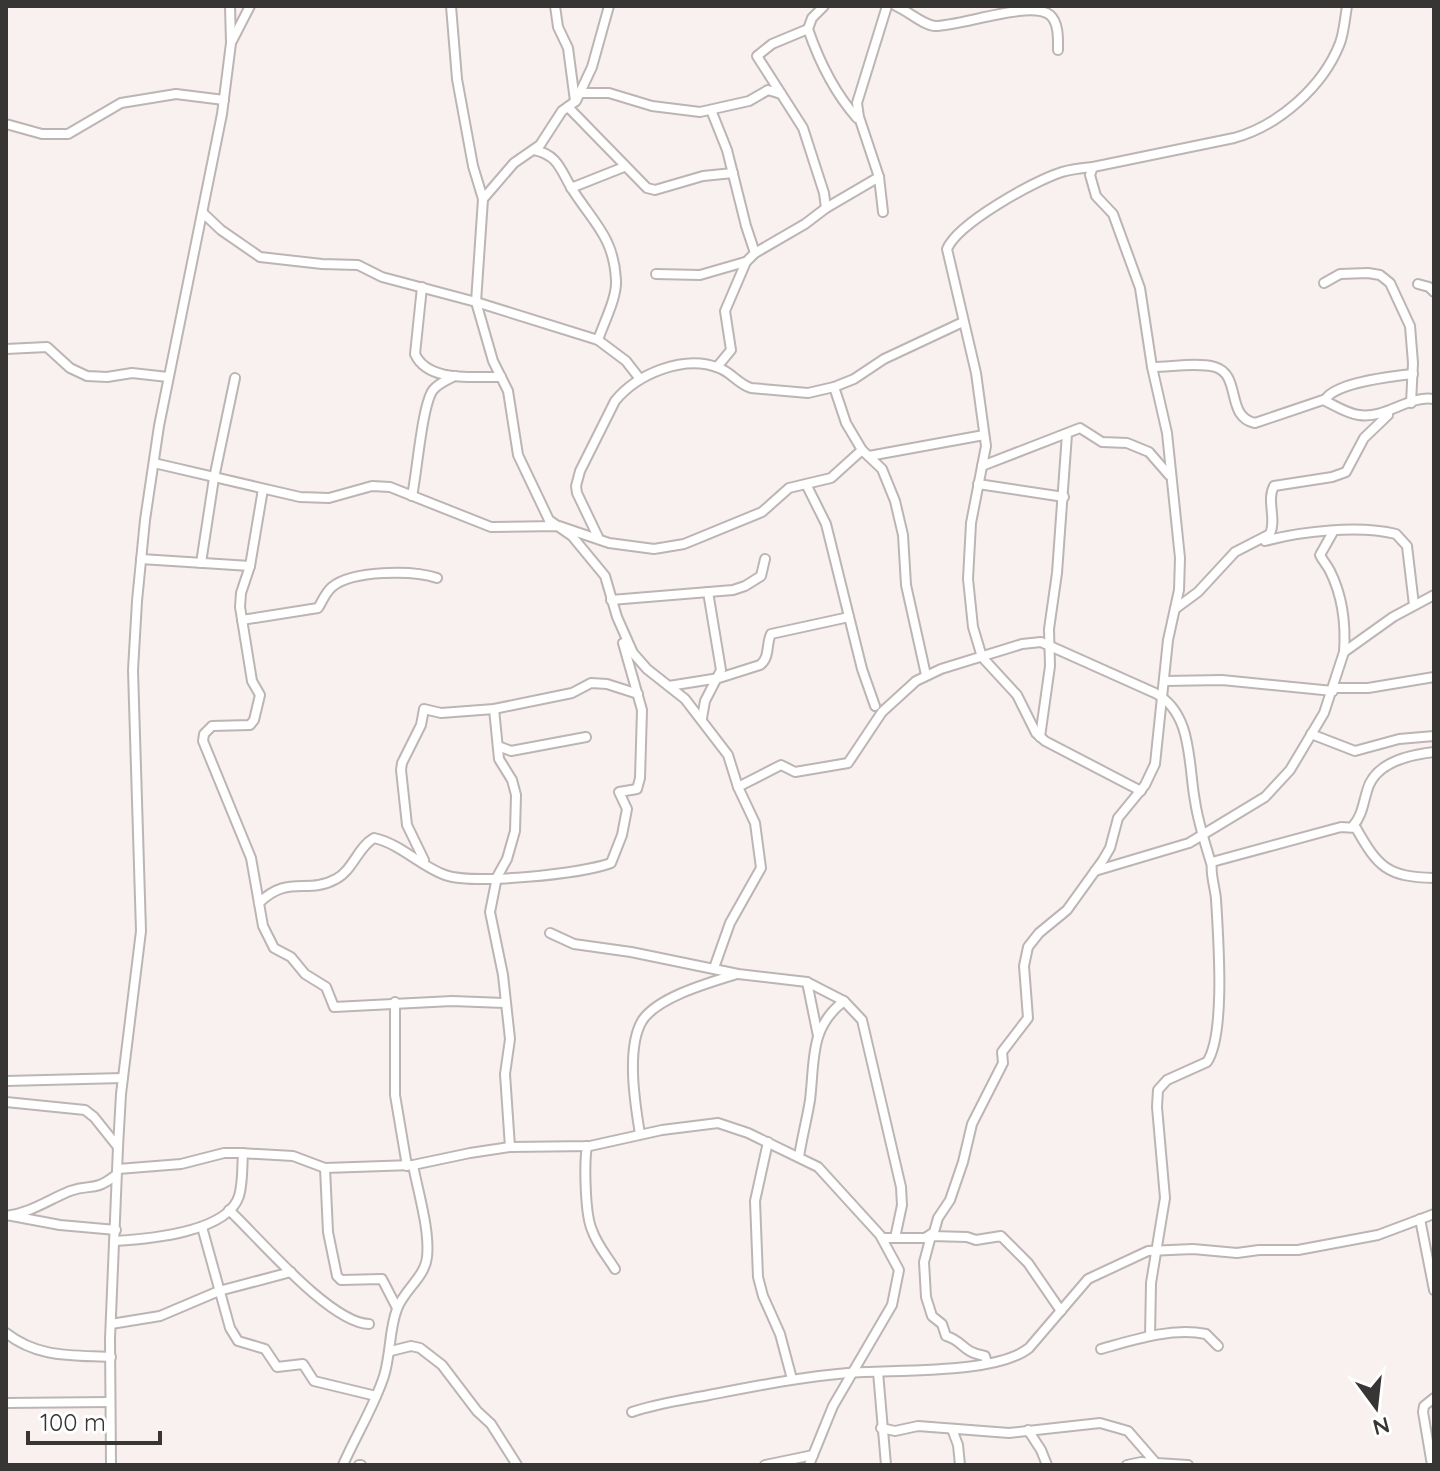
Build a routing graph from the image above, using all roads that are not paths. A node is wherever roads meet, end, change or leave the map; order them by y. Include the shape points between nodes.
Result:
1 (230, 6) edge
2 (250, 6) edge
3 (451, 6) edge
4 (555, 6) edge
5 (609, 6) edge
6 (824, 6) edge
7 (887, 6) edge
8 (896, 6) edge
9 (1347, 6) edge
10 (808, 29) junction
11 (231, 43) junction
12 (1058, 50) dead end
13 (782, 94) junction
14 (224, 100) junction
15 (575, 100) junction
16 (711, 110) junction
17 (860, 122) junction
18 (6, 124) edge
19 (534, 150) junction
20 (624, 167) junction
21 (1093, 167) junction
22 (733, 173) junction
23 (879, 177) junction
24 (571, 188) junction
25 (483, 199) junction
26 (826, 208) junction
27 (883, 212) dead end
28 (203, 213) junction
29 (755, 253) junction
30 (746, 262) junction
31 (656, 274) dead end
32 (1324, 283) dead end
33 (1418, 284) dead end
34 (422, 287) junction
35 (1434, 292) edge
36 (476, 302) junction
37 (963, 322) junction
38 (598, 340) junction
39 (6, 349) edge
40 (717, 367) junction
41 (1152, 367) junction
42 (1413, 374) junction
43 (455, 376) junction
44 (168, 377) junction
45 (501, 377) junction
46 (235, 378) dead end
47 (640, 379) junction
48 (834, 387) junction
49 (1434, 399) edge
50 (1325, 400) junction
51 (1411, 403) junction
52 (1392, 411) junction
53 (1067, 434) junction
54 (984, 435) junction
55 (866, 453) junction
56 (154, 463) junction
57 (982, 466) junction
58 (214, 478) junction
59 (1172, 479) junction
60 (806, 484) junction
61 (978, 484) junction
62 (263, 489) junction
63 (412, 496) junction
64 (1064, 497) junction
65 (559, 526) junction
66 (1333, 532) junction
67 (599, 539) junction
68 (1256, 541) junction
69 (141, 559) junction
70 (765, 559) dead end
71 (201, 563) junction
72 (250, 566) junction
73 (437, 578) dead end
74 (708, 592) junction
75 (1434, 595) edge
76 (611, 600) junction
77 (1414, 605) junction
78 (1174, 609) junction
79 (849, 617) junction
80 (242, 620) junction
81 (622, 630) junction
82 (1048, 644) junction
83 (1344, 652) junction
84 (982, 657) junction
85 (926, 675) junction
86 (1434, 677) edge
87 (719, 678) junction
88 (1165, 681) junction
89 (669, 686) junction
90 (1333, 689) junction
91 (638, 694) junction
92 (1163, 697) junction
93 (875, 706) dead end
94 (494, 709) junction
95 (702, 718) dead end
96 (1311, 734) junction
97 (1434, 736) edge
98 (586, 737) dead end
99 (1040, 737) junction
100 (498, 746) junction
101 (1434, 752) edge
102 (738, 787) junction
103 (1141, 791) junction
104 (1353, 826) junction
105 (1204, 836) junction
106 (1211, 863) junction
107 (426, 864) junction
108 (1094, 871) junction
109 (497, 877) junction
110 (1434, 878) edge
111 (259, 903) junction
112 (550, 933) dead end
113 (714, 968) junction
114 (738, 974) junction
115 (807, 982) junction
116 (844, 1001) junction
117 (395, 1002) junction
118 (504, 1003) junction
119 (818, 1036) junction
120 (123, 1078) junction
121 (6, 1081) edge
122 (6, 1102) edge
123 (640, 1134) junction
124 (768, 1142) junction
125 (587, 1146) junction
126 (118, 1147) junction
127 (510, 1147) junction
128 (243, 1153) junction
129 (799, 1157) junction
130 (410, 1166) junction
131 (325, 1168) junction
132 (117, 1172) junction
133 (229, 1210) junction
134 (1434, 1214) edge
135 (8, 1216) edge
136 (1420, 1219) junction
137 (202, 1227) junction
138 (116, 1230) junction
139 (931, 1236) junction
140 (883, 1238) junction
141 (895, 1238) junction
142 (115, 1241) junction
143 (1157, 1249) junction
144 (1431, 1262) edge
145 (615, 1269) dead end
146 (291, 1272) junction
147 (1434, 1290) edge
148 (219, 1291) junction
149 (397, 1308) junction
150 (1061, 1311) junction
151 (111, 1324) junction
152 (369, 1324) dead end
153 (6, 1333) edge
154 (1150, 1336) junction
155 (1218, 1346) dead end
156 (1101, 1349) dead end
157 (391, 1351) junction
158 (111, 1357) junction
159 (987, 1363) junction
160 (852, 1372) junction
161 (878, 1372) junction
162 (792, 1379) junction
163 (376, 1396) junction
164 (1434, 1398) edge
165 (110, 1402) junction
166 (6, 1403) edge
167 (632, 1412) dead end
168 (881, 1428) junction
169 (952, 1429) junction
170 (1028, 1430) junction
171 (813, 1455) junction
172 (1155, 1462) junction
173 (111, 1465) edge
174 (343, 1465) edge
175 (517, 1465) edge
176 (765, 1465) edge
177 (809, 1465) edge
178 (886, 1465) edge
179 (960, 1465) edge
180 (1047, 1465) edge
181 (1127, 1465) edge
182 (1188, 1465) edge
183 (1432, 1465) edge

1 - 11 street
2 - 11 street
3 - 25 street via 457,79
4 - 15 street
5 - 15 street via 592,67
6 - 10 street
7 - 17 street via 857,103
8 - 12 street via 934,26 1037,8 1054,20
9 - 21 street via 1341,40 1327,66 1302,97 1269,122 1234,138
10 - 13 street via 757,55
10 - 17 street via 836,90
11 - 14 street
13 - 16 street via 767,90 749,101
13 - 26 street via 803,128
14 - 18 street via 176,94 121,103 68,134 42,134
14 - 28 street
15 - 16 street via 609,93 652,106
15 - 19 street
15 - 20 street
16 - 22 street
17 - 23 street
19 - 24 street via 555,159
19 - 25 street via 514,163
20 - 22 street via 655,190
20 - 24 street
21 - 37 street via 1033,184 951,240 947,251
21 - 41 street via 1096,196 1113,214 1138,279
22 - 29 street
23 - 26 street
23 - 27 street
24 - 38 street via 601,227 614,263 616,288
25 - 36 street
26 - 29 street
28 - 34 street via 260,257 358,265
28 - 44 street
29 - 30 street
30 - 31 street via 700,275
30 - 40 street via 725,311 732,346
32 - 42 street via 1340,274 1361,273 1388,281 1410,326
33 - 35 street
34 - 36 street
34 - 43 street via 417,359 429,370
36 - 38 street
36 - 45 street
37 - 48 street
37 - 54 street
38 - 47 street
39 - 44 street via 47,347 87,376
40 - 47 street via 665,367
40 - 48 street via 751,388 808,393
41 - 50 street via 1211,366 1223,371 1239,413 1252,423
41 - 59 street
42 - 50 street via 1350,386
42 - 51 street
43 - 45 street
43 - 63 street via 431,395
44 - 56 street
45 - 65 street via 518,455 549,520
46 - 58 street
47 - 67 street via 607,414 577,482
48 - 55 street via 846,423
49 - 51 street
50 - 52 street via 1360,415
51 - 52 street
52 - 68 street via 1364,438 1346,472 1274,486 1273,528
53 - 57 street
53 - 59 street via 1081,428 1102,442 1132,445 1153,455
53 - 64 street
54 - 55 street
54 - 57 street
55 - 60 street via 831,478
55 - 85 street via 882,469 899,512 906,585
56 - 58 street
56 - 69 street
57 - 61 street
58 - 62 street
58 - 71 street
59 - 78 street via 1180,558
60 - 67 street via 787,490 764,511 684,544 639,548
60 - 79 street via 826,524
61 - 64 street
61 - 84 street via 968,579
62 - 63 street via 326,498 380,485
62 - 72 street
63 - 65 street via 491,527
64 - 82 street
65 - 67 street
65 - 76 street via 600,568
66 - 68 street
66 - 77 street via 1389,532 1402,538
66 - 83 street via 1320,555 1341,602
68 - 78 street via 1228,558 1195,595
69 - 71 street
69 - 120 street via 133,670 141,931
70 - 74 street via 761,576 745,586
71 - 72 street
72 - 80 street via 241,593
73 - 80 street via 361,575 333,586 318,608
74 - 76 street
74 - 87 street
75 - 77 street
76 - 81 street
77 - 83 street
78 - 88 street
79 - 87 street via 771,634 762,664
79 - 93 street
80 - 111 street via 252,681 260,695 254,720 244,727 212,726 203,741 251,858
81 - 89 street via 644,666
81 - 91 street
82 - 84 street via 1022,644
82 - 92 street
82 - 99 street
83 - 90 street
84 - 85 street
84 - 99 street via 1017,695
85 - 102 street via 882,712 848,763 795,772 781,765
86 - 90 street
87 - 89 street
87 - 95 street
88 - 90 street
88 - 92 street
89 - 102 street via 726,752
90 - 96 street
91 - 94 street via 591,683 572,693
91 - 109 street via 640,784 619,792 627,809 612,863 569,873
92 - 103 street via 1155,764
92 - 105 street via 1178,715 1188,744
94 - 100 street
94 - 107 street via 424,710 401,770 407,825
96 - 97 street via 1355,751
96 - 105 street via 1290,770 1265,797
98 - 100 street via 511,751
99 - 103 street
100 - 109 street via 514,786 516,817 507,859
101 - 104 street via 1408,756 1374,774
102 - 113 street via 755,823 762,866 730,923
103 - 108 street via 1118,818 1108,852
104 - 106 street
104 - 110 street via 1382,866
105 - 106 street
105 - 108 street
106 - 143 street via 1218,950 1216,1029 1207,1062 1167,1080 1158,1090 1165,1198
107 - 109 street via 448,876
107 - 111 street via 373,838 339,878 283,886
108 - 139 street via 1067,910 1026,951 1027,1020 1002,1052 1003,1063 972,1124 950,1200
109 - 118 street via 490,920
111 - 117 street via 274,948 326,987 334,1007
112 - 113 street via 574,944
113 - 114 street
114 - 115 street
114 - 123 street via 676,997 641,1023 634,1083
115 - 116 street
115 - 119 street
116 - 119 street via 829,1013
116 - 141 street via 862,1020 898,1174 902,1205
117 - 118 street
117 - 130 street via 395,1095
118 - 127 street via 510,1039 505,1067
119 - 129 street
120 - 121 street
120 - 126 street
122 - 126 street via 85,1110
123 - 124 street via 718,1123
123 - 125 street
124 - 129 street
124 - 162 street via 755,1201 758,1277
125 - 127 street
125 - 145 street via 589,1223
126 - 132 street
127 - 130 street
128 - 131 street via 293,1156
128 - 132 street
128 - 133 street via 238,1198
129 - 140 street via 823,1172
130 - 131 street
130 - 149 street via 427,1261
131 - 149 street via 328,1232 337,1276 382,1279
132 - 135 street via 98,1187 74,1189
132 - 138 street
133 - 137 street
133 - 146 street
134 - 136 street
135 - 138 street
136 - 143 street via 1378,1235 1298,1250
136 - 144 street
137 - 142 street
137 - 148 street
138 - 142 street
139 - 141 street
139 - 150 street via 1001,1236 1028,1263
139 - 159 street via 924,1262 931,1313 946,1336 969,1353 985,1356
140 - 141 street
140 - 160 street via 898,1266 897,1286 884,1320
142 - 151 street
143 - 150 street via 1088,1279
143 - 154 street
144 - 147 street
146 - 148 street
146 - 152 street via 337,1312
148 - 151 street via 160,1316
148 - 163 street via 238,1341 265,1349 277,1367 303,1364 314,1381
149 - 157 street
150 - 159 street via 1022,1354
151 - 158 street
153 - 158 street via 20,1345 44,1352
154 - 155 street via 1202,1333
154 - 156 street
157 - 163 street
157 - 175 street via 420,1348 442,1365
158 - 165 street
159 - 161 street
160 - 161 street
160 - 162 street
160 - 171 street
161 - 168 street
162 - 167 street
163 - 174 street
164 - 183 street via 1423,1412
165 - 166 street
165 - 173 street
168 - 169 street
168 - 178 street
169 - 170 street
169 - 179 street
170 - 172 street via 1113,1425 1130,1432
170 - 180 street
171 - 176 street
171 - 177 street
172 - 181 street
172 - 182 street

